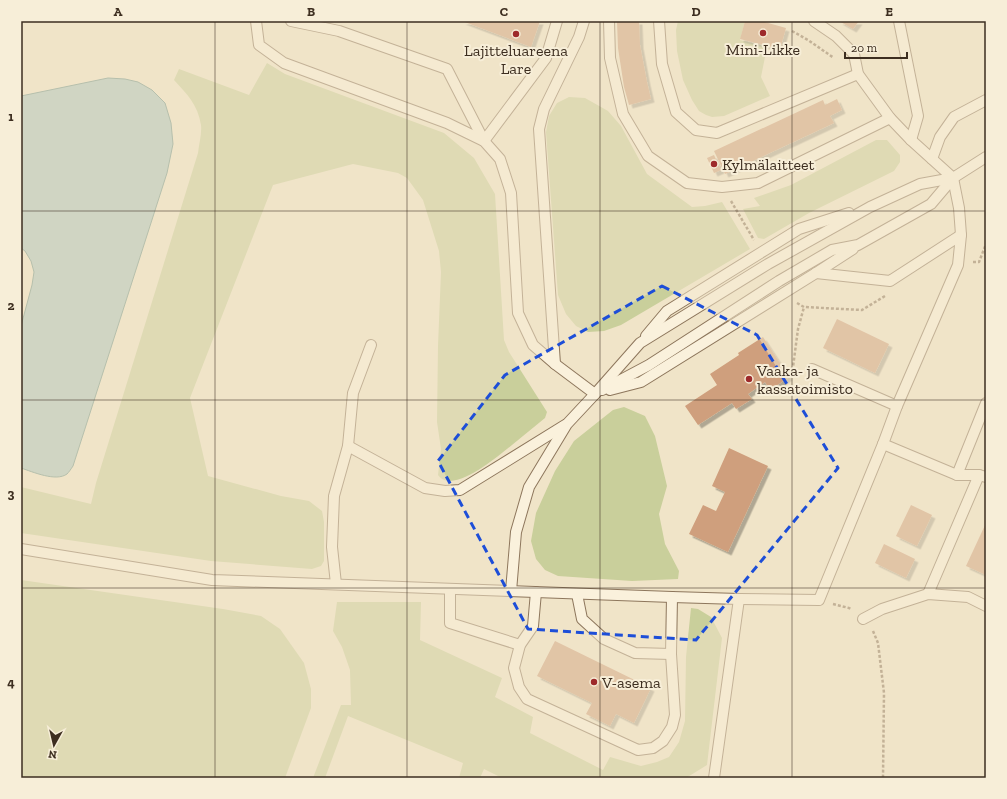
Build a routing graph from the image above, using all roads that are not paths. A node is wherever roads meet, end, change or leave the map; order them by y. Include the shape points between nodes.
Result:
1 (256, 21) edge
2 (291, 21) edge
3 (557, 21) edge
4 (584, 21) edge
5 (609, 21) edge
6 (659, 21) edge
7 (814, 21) edge
8 (899, 21) edge
9 (858, 74) junction
10 (986, 100) edge
11 (890, 118) junction
12 (911, 140) junction
13 (484, 141) junction
14 (986, 156) edge
15 (932, 159) junction
16 (953, 178) junction
17 (870, 207) junction
18 (961, 235) junction
19 (858, 245) junction
20 (816, 273) junction
21 (640, 343) junction
22 (371, 345) dead end
23 (555, 364) junction
24 (812, 369) dead end
25 (595, 394) junction
26 (986, 403) edge
27 (897, 406) junction
28 (567, 424) junction
29 (883, 444) junction
30 (348, 446) junction
31 (957, 476) junction
32 (983, 476) edge
33 (21, 549) edge
34 (336, 584) junction
35 (450, 589) junction
36 (511, 591) junction
37 (536, 592) junction
38 (577, 594) junction
39 (928, 594) junction
40 (672, 597) junction
41 (739, 599) junction
42 (986, 606) edge
43 (863, 619) road end
44 (520, 645) junction
45 (671, 654) junction
46 (714, 778) edge

1 - 13 lane via 259,44 284,63 447,123
2 - 13 lane via 339,31 447,69
3 - 13 lane via 546,58
4 - 23 lane via 579,37 544,109 539,129
5 - 11 lane via 610,58 623,114 648,156 687,183 722,187 758,183
6 - 9 lane via 662,64 676,112 696,130 717,133
7 - 9 lane via 836,36 854,54
8 - 12 lane via 918,116
9 - 11 lane
10 - 15 lane via 954,117 940,137
11 - 12 lane
12 - 15 lane
13 - 23 lane via 500,160 511,193 518,313 533,345
14 - 16 lane
15 - 16 lane
16 - 17 lane via 920,184
16 - 18 lane
16 - 19 lane via 931,204
17 - 21 lane via 768,264
17 - 21 lane via 799,229 667,311
18 - 20 lane via 890,281
18 - 27 lane via 958,265
19 - 20 lane
19 - 25 lane via 832,250 648,365
20 - 25 lane via 641,382
21 - 25 lane
22 - 30 lane via 353,393
23 - 25 lane
24 - 27 lane
25 - 28 lane
26 - 31 lane
27 - 29 lane
28 - 30 lane via 460,490 425,488
28 - 36 lane via 530,487 516,532
29 - 31 lane
29 - 41 lane via 819,600
30 - 34 lane via 334,496 332,547
31 - 32 lane
32 - 39 lane
33 - 34 lane via 212,580
34 - 35 lane
35 - 36 lane
35 - 44 lane via 450,623
36 - 37 lane
37 - 38 lane
37 - 44 lane via 533,626
38 - 40 lane
38 - 45 lane via 582,620 604,639 635,653
39 - 42 lane via 968,598
39 - 43 lane via 882,609
40 - 41 lane
40 - 45 lane
41 - 46 lane
44 - 45 lane via 514,668 519,687 527,699 638,750 653,748 664,741 672,728 675,716

